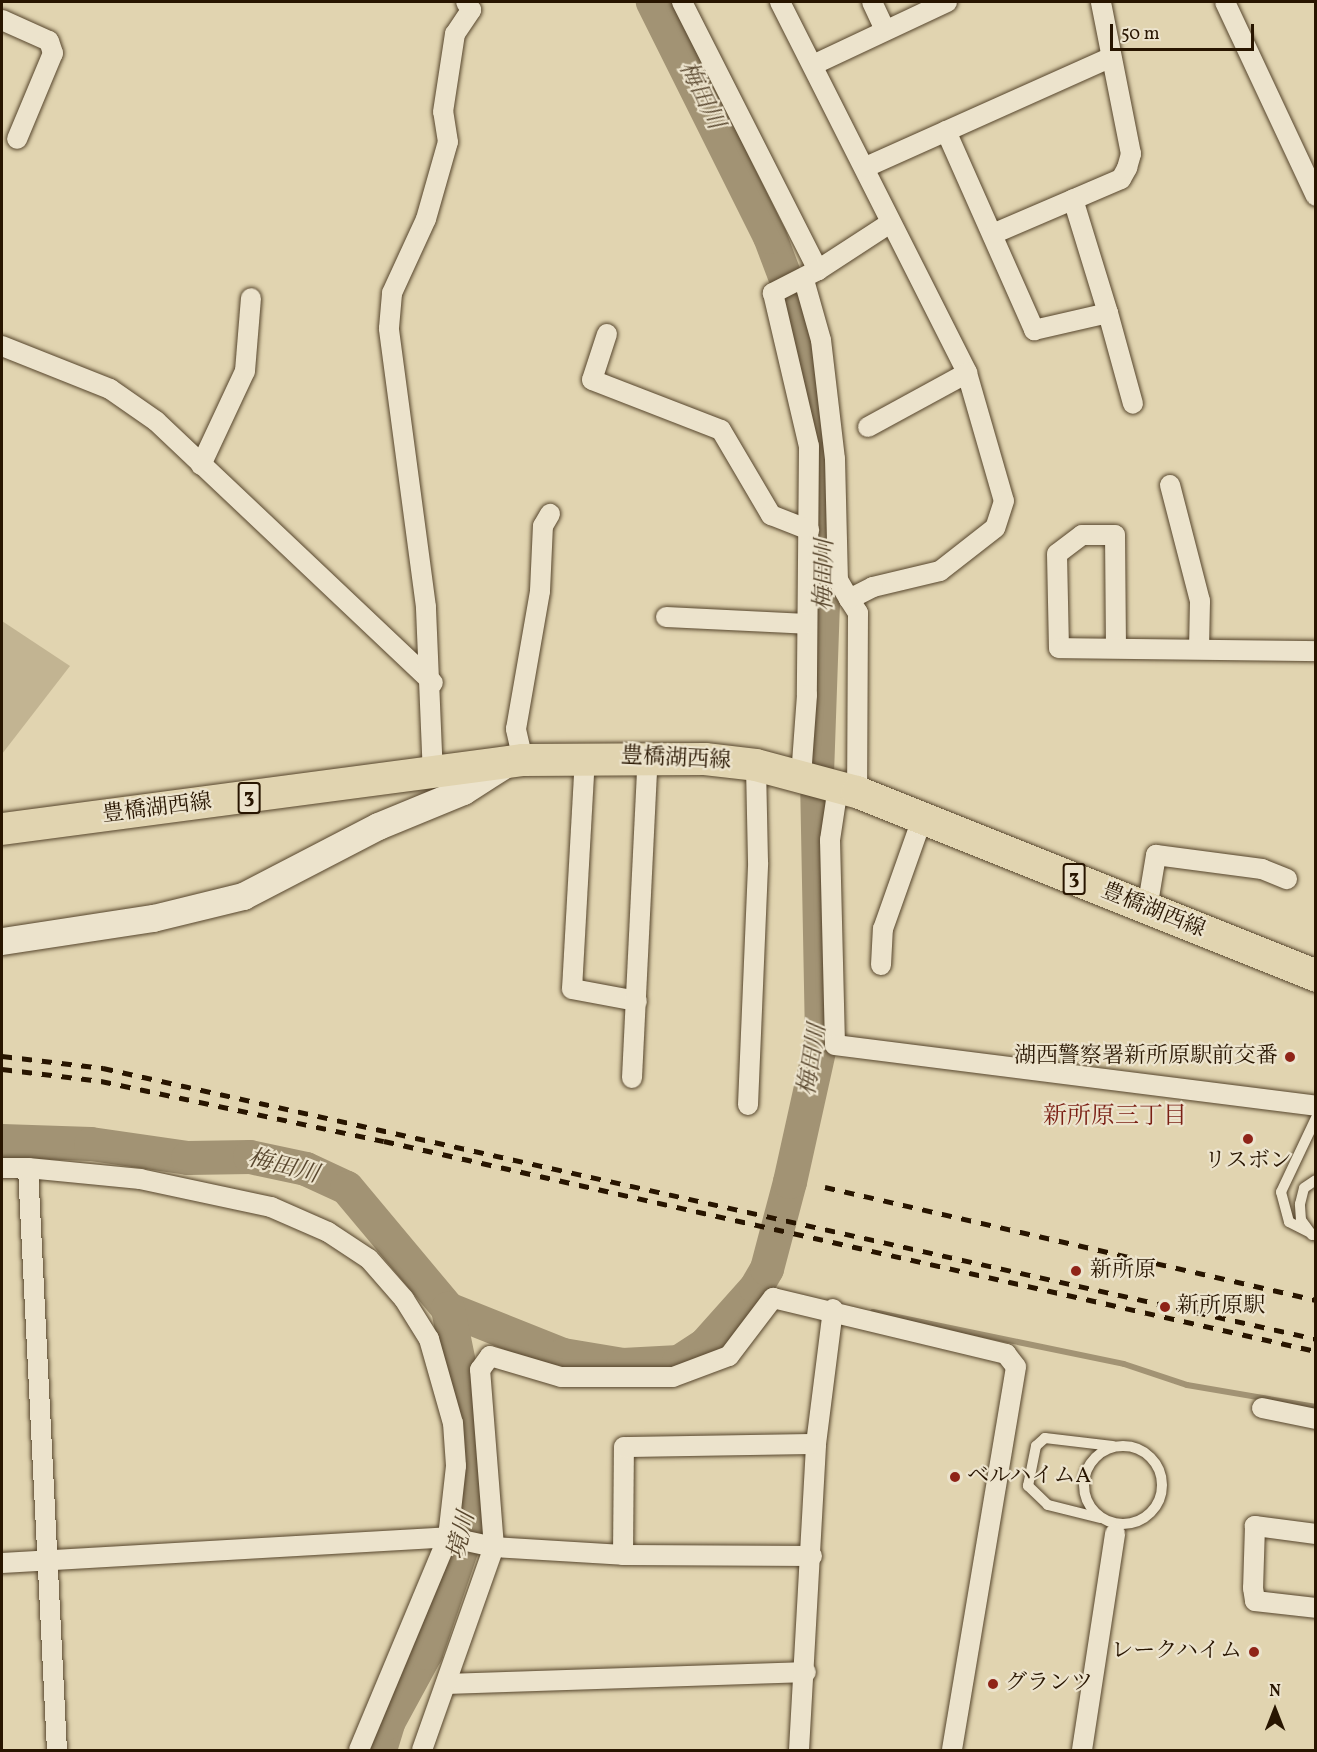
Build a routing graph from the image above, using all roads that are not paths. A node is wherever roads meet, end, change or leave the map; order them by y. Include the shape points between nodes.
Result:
1 (466, 2) edge
2 (684, 2) edge
3 (780, 2) edge
4 (872, 2) edge
5 (947, 2) edge
6 (1101, 2) edge
7 (1225, 2) edge
8 (2, 20) edge
9 (885, 30) junction
10 (1110, 58) junction
11 (815, 64) junction
12 (946, 131) junction
13 (17, 139) dead end
14 (866, 167) junction
15 (1316, 196) edge
16 (1073, 199) junction
17 (890, 223) junction
18 (994, 232) junction
19 (807, 278) junction
20 (251, 298) dead end
21 (1108, 313) junction
22 (607, 334) dead end
23 (2, 346) edge
24 (967, 373) junction
25 (1133, 404) dead end
26 (868, 427) dead end
27 (201, 465) junction
28 (1170, 485) dead end
29 (550, 514) dead end
30 (809, 530) junction
31 (849, 599) junction
32 (666, 617) dead end
33 (807, 624) junction
34 (1116, 648) junction
35 (1199, 648) junction
36 (1316, 651) edge
37 (433, 683) junction
38 (648, 756) junction
39 (585, 757) junction
40 (516, 761) junction
41 (756, 765) junction
42 (433, 776) junction
43 (827, 784) junction
44 (922, 816) junction
45 (2, 829) edge
46 (1287, 879) dead end
47 (1147, 909) junction
48 (2, 941) edge
49 (881, 965) dead end
50 (1316, 976) edge
51 (637, 1001) junction
52 (632, 1077) dead end
53 (748, 1105) dead end
54 (1316, 1106) edge
55 (1316, 1118) edge
56 (2, 1168) edge
57 (28, 1168) junction
58 (1316, 1180) edge
59 (1314, 1236) edge
60 (833, 1310) junction
61 (1262, 1408) dead end
62 (1316, 1419) edge
63 (816, 1444) junction
64 (1117, 1446) junction
65 (1111, 1524) junction
66 (1316, 1534) edge
67 (448, 1537) junction
68 (494, 1547) junction
69 (623, 1555) junction
70 (812, 1556) junction
71 (44, 1561) junction
72 (2, 1563) edge
73 (1316, 1608) edge
74 (806, 1672) junction
75 (448, 1684) junction
76 (57, 1750) edge
77 (359, 1750) edge
78 (422, 1750) edge
79 (799, 1750) edge
80 (952, 1750) edge
81 (1082, 1750) edge

1 - 37 street via 471,10 455,34 443,112 448,142 426,219 392,293 389,328
2 - 19 street
3 - 11 street
4 - 9 street
5 - 9 street
6 - 10 street
7 - 15 street
8 - 13 street via 49,40 53,53
9 - 11 street
10 - 12 street
10 - 16 street via 1131,154 1121,178
11 - 14 street
12 - 14 street
12 - 18 street
14 - 17 street
16 - 18 street
16 - 21 street
17 - 19 street
17 - 24 street
18 - 21 street via 1034,330
19 - 30 street via 774,292 809,446
19 - 31 street via 821,340 836,459 838,580
20 - 27 street via 245,371
21 - 25 street
22 - 30 street via 592,380 721,430 771,515
23 - 27 street via 110,389 156,421
24 - 26 street
24 - 31 street via 1004,501 1002,519 940,570 873,587
27 - 37 street
28 - 35 street via 1200,601
29 - 40 street via 543,526 540,591 516,729
30 - 33 street
31 - 43 street via 858,613
32 - 33 street
33 - 43 street
34 - 34 street via 1115,535 1082,535 1057,554 1059,648
34 - 35 street
35 - 36 street
37 - 42 street
38 - 39 main road, 豊橋湖西線 / 3
38 - 41 main road, 豊橋湖西線 / 3
38 - 51 street
39 - 40 main road, 豊橋湖西線 / 3
39 - 51 street via 572,989
40 - 42 main road, 豊橋湖西線 / 3
40 - 48 street via 463,791 378,826 243,896 153,918
41 - 43 main road, 豊橋湖西線 / 3
41 - 53 street via 758,862
42 - 45 main road, 豊橋湖西線 / 3
43 - 44 main road, 豊橋湖西線 / 3
43 - 54 street via 835,1045
44 - 47 main road, 豊橋湖西線 / 3
44 - 49 street via 884,929
46 - 47 street via 1262,869 1156,855
47 - 50 main road, 豊橋湖西線 / 3
51 - 52 street
55 - 59 lane via 1281,1192 1289,1222
56 - 57 street
57 - 67 street via 140,1179 271,1207 328,1232 369,1259 417,1319 446,1386 456,1466
57 - 71 street
58 - 59 lane via 1304,1188 1300,1204 1301,1220
60 - 63 street
60 - 68 street via 774,1298 729,1356 673,1377 561,1377 490,1356 480,1370
60 - 80 street via 1006,1354 1016,1367
61 - 62 street
63 - 69 street via 624,1447
63 - 70 street
64 - 65 lane via 1098,1454 1086,1470 1085,1497
64 - 65 lane via 1147,1454 1162,1481 1157,1506
64 - 65 lane via 1059,1436 1036,1446 1028,1486 1036,1498
65 - 81 street
66 - 73 street via 1255,1526 1253,1588 1255,1601
67 - 68 street
67 - 71 street
67 - 77 street
68 - 69 street
68 - 75 street
69 - 70 street
70 - 74 street
71 - 72 street
71 - 76 street
74 - 75 street
74 - 79 street
75 - 78 street

